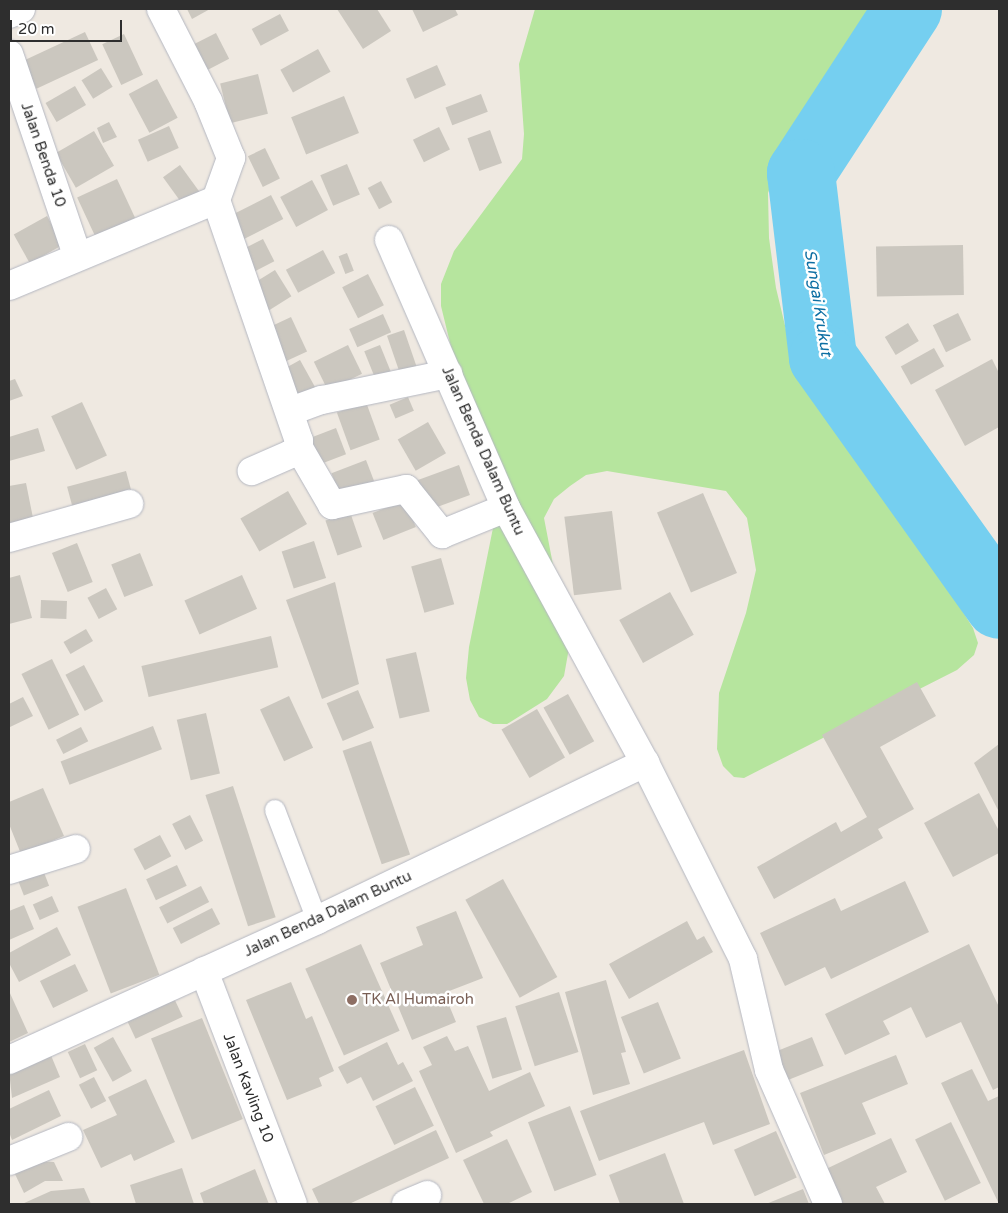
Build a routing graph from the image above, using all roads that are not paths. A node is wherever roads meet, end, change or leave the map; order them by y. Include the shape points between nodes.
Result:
1 (21, 9) edge
2 (160, 9) edge
3 (9, 14) edge
4 (9, 54) edge
5 (216, 200) junction
6 (389, 240) dead end
7 (77, 255) junction
8 (9, 286) edge
9 (448, 374) junction
10 (291, 411) junction
11 (298, 448) junction
12 (252, 471) dead end
13 (129, 504) dead end
14 (506, 508) junction
15 (9, 538) edge
16 (645, 764) junction
17 (275, 810) dead end
18 (76, 849) dead end
19 (9, 870) edge
20 (317, 920) junction
21 (204, 971) junction
22 (9, 1060) edge
23 (68, 1137) dead end
24 (9, 1162) edge
25 (293, 1204) edge
26 (828, 1204) edge

1 - 3 street
2 - 5 street via 208,101 231,158
4 - 7 street, Jalan Benda 10
5 - 7 street
5 - 10 street
6 - 9 street, Jalan Benda Dalam Buntu
7 - 8 street
9 - 10 street via 322,400
9 - 14 street, Jalan Benda Dalam Buntu
10 - 11 street
11 - 12 street
11 - 14 street via 332,505 406,489 442,534
13 - 15 street
14 - 16 street, Jalan Benda Dalam Buntu
16 - 20 street, Jalan Benda Dalam Buntu
16 - 26 street, Jalan Benda Dalam Buntu via 743,959 769,1070
17 - 20 lane
18 - 19 street
20 - 21 street, Jalan Benda Dalam Buntu
21 - 22 street, Jalan Benda Dalam Buntu
21 - 25 street, Jalan Kavling 10
23 - 24 street

